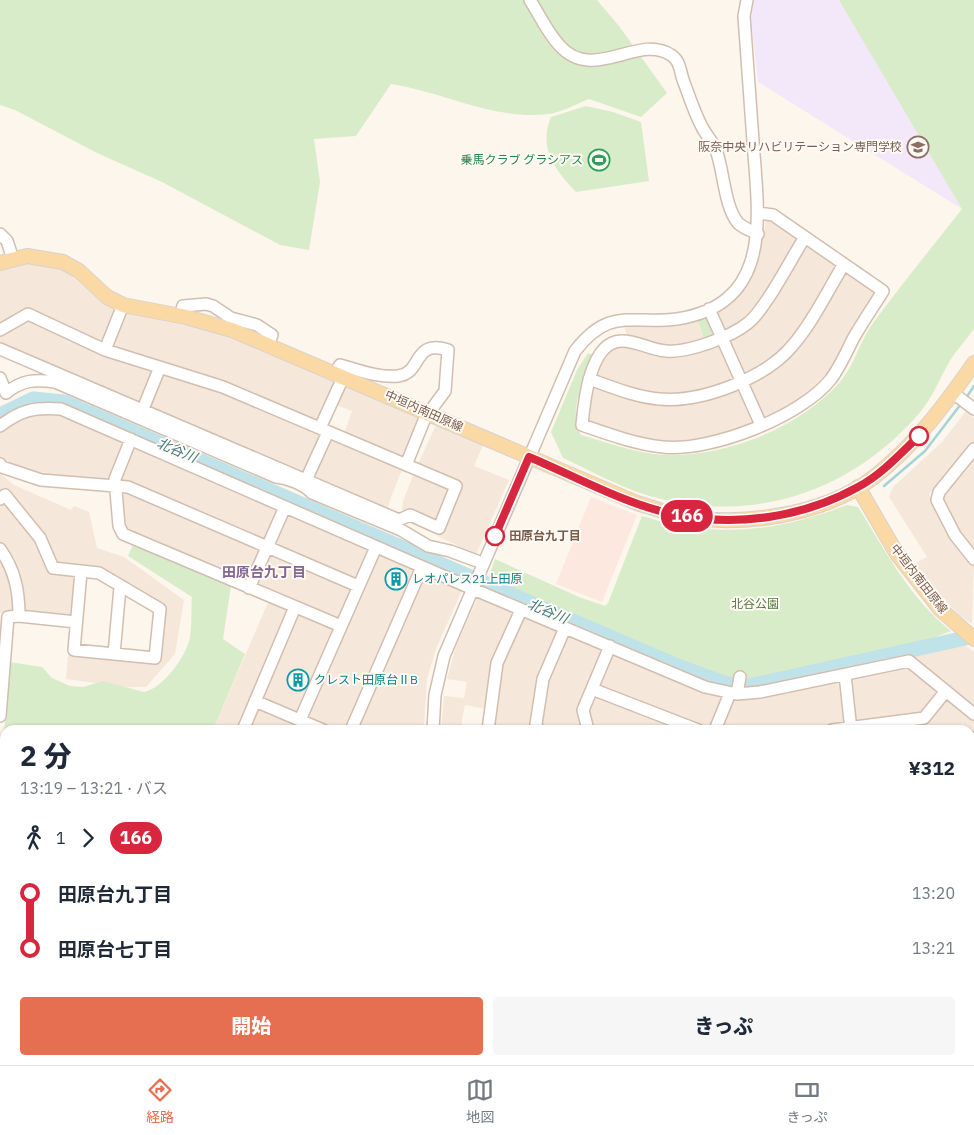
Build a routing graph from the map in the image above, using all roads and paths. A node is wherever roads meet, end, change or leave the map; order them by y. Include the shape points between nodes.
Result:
1 (530, 0) edge
2 (746, 0) edge
3 (758, 213) junction
4 (0, 234) edge
5 (758, 234) junction
6 (805, 237) junction
7 (7, 261) edge
8 (844, 264) junction
9 (123, 305) junction
10 (709, 309) junction
11 (0, 330) edge
12 (722, 337) junction
13 (0, 349) edge
14 (105, 350) junction
15 (974, 363) edge
16 (160, 367) junction
17 (381, 376) junction
18 (338, 377) junction
19 (0, 378) edge
20 (589, 379) junction
21 (742, 382) junction
22 (377, 391) junction
23 (953, 393) junction
24 (143, 409) junction
25 (974, 409) edge
26 (428, 413) junction
27 (762, 425) junction
28 (0, 426) edge
29 (324, 430) junction
30 (131, 440) junction
31 (974, 449) edge
32 (529, 457) junction
33 (0, 464) edge
34 (406, 465) junction
35 (306, 480) junction
36 (114, 485) junction
37 (858, 487) junction
38 (0, 500) edge
39 (285, 507) junction
40 (268, 547) junction
41 (376, 547) junction
42 (0, 549) edge
43 (974, 559) edge
44 (479, 565) junction
45 (422, 567) junction
46 (80, 572) junction
47 (358, 586) junction
48 (120, 587) junction
49 (474, 587) junction
50 (250, 588) junction
51 (295, 607) junction
52 (521, 610) junction
53 (20, 616) junction
54 (76, 622) junction
55 (340, 626) junction
56 (565, 628) junction
57 (974, 639) edge
58 (610, 646) junction
59 (114, 654) junction
60 (845, 675) junction
61 (740, 677) dead end
62 (592, 689) junction
63 (735, 692) junction
64 (946, 692) junction
65 (255, 701) junction
66 (974, 714) edge
67 (0, 716) edge
68 (300, 720) junction
69 (245, 725) edge
70 (312, 725) edge
71 (353, 725) edge
72 (433, 725) edge
73 (489, 725) edge
74 (536, 725) edge
75 (587, 725) edge
76 (685, 725) edge
77 (718, 725) edge
78 (851, 725) edge
79 (878, 725) edge

1 - 5 street via 559,45 572,55 590,61 660,50 679,61 682,78 701,126 715,149 732,213 739,224
2 - 3 street via 744,16
3 - 5 street
3 - 6 street via 772,215
4 - 7 street via 7,241
5 - 10 street via 747,273 724,300
6 - 8 street
6 - 12 street via 756,315
7 - 9 main road, 中垣内南田原線 via 27,256 63,262 79,271 107,297
8 - 21 street via 795,343 770,367
8 - 27 street via 883,291 830,380 795,409
9 - 14 street
9 - 18 main road, 中垣内南田原線 via 217,324
10 - 12 street
10 - 32 street via 677,318 621,319 586,337 575,351
11 - 14 street via 28,314
12 - 20 street via 668,352 622,340 612,343 595,362
12 - 21 street
13 - 24 street
14 - 16 street
15 - 23 main road, 中垣内南田原線
16 - 24 street
16 - 29 street via 223,387
17 - 18 street via 340,365
17 - 22 street
17 - 26 street via 399,376 407,372 428,347 448,350 445,391
18 - 22 main road, 中垣内南田原線
18 - 29 street
19 - 44 street via 6,393 29,380 55,382 284,478 401,530 428,546 450,551
20 - 21 street via 645,398 661,400 695,397
20 - 27 street via 582,425 634,442 664,447 705,445
21 - 27 street
22 - 26 main road, 中垣内南田原線
23 - 25 street
23 - 37 main road, 中垣内南田原線 via 919,436 890,464
24 - 35 street
26 - 32 main road, 中垣内南田原線
26 - 34 street
28 - 30 street via 16,414 40,408 61,409
29 - 34 street
29 - 35 street
30 - 36 street
30 - 39 street
31 - 43 street via 939,492 937,500 955,535
32 - 37 main road, 中垣内南田原線 via 637,503 677,515 722,520 788,514
32 - 44 street
33 - 36 street via 41,480
34 - 35 street via 456,486 439,528 410,515 399,520
36 - 40 street via 128,487
36 - 50 street via 119,526 124,534
37 - 57 main road, 中垣内南田原線 via 897,554 940,609
38 - 46 street via 5,495 40,538 53,568
39 - 40 street
39 - 41 street
40 - 47 street
40 - 50 street
41 - 45 street
41 - 47 street
42 - 53 street via 16,581
44 - 49 street
45 - 49 street
45 - 71 street
46 - 48 street via 99,573
46 - 54 street
47 - 55 street
48 - 59 street
48 - 59 street via 160,609 156,658
49 - 52 street
49 - 72 street via 439,671
50 - 51 street
51 - 55 street
51 - 65 street
52 - 56 street
52 - 73 street via 497,663
53 - 54 street
53 - 67 street via 8,617
54 - 59 street via 74,650
55 - 68 street
56 - 58 street
56 - 74 street via 543,679
58 - 62 street
58 - 63 street via 705,687
60 - 63 street via 760,692
60 - 64 street via 909,660
60 - 78 street
61 - 63 street
62 - 75 street via 583,710
62 - 76 street
63 - 77 street
64 - 66 street
64 - 79 street via 924,718
65 - 68 street
65 - 69 street
68 - 70 street

